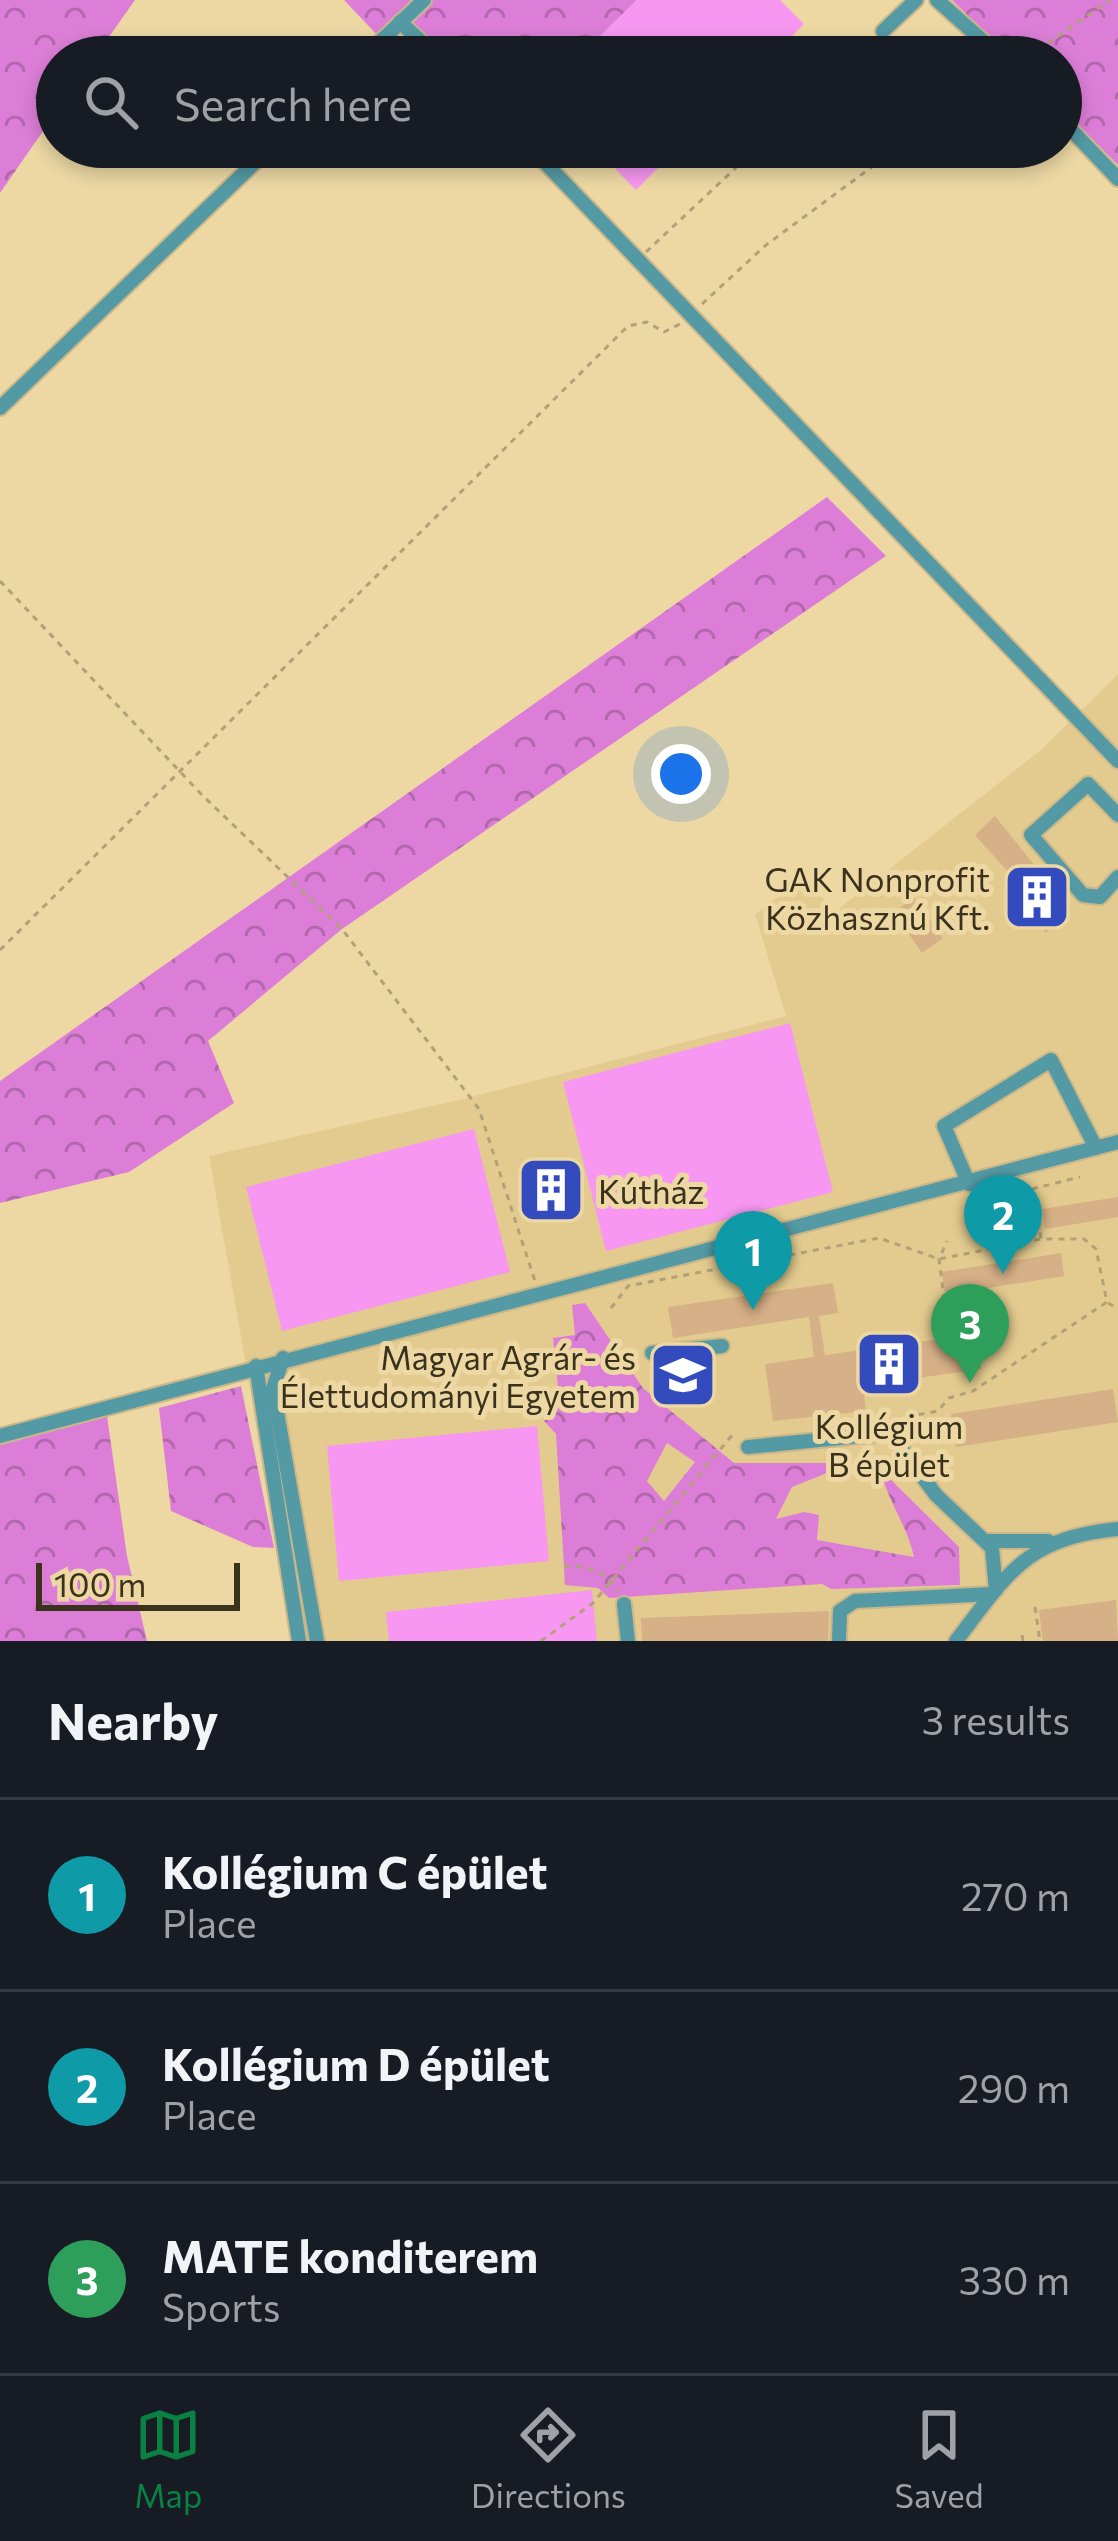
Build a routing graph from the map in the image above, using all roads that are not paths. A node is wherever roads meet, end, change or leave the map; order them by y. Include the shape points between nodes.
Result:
1 (424, 0) edge
2 (911, 0) edge
3 (937, 0) edge
4 (400, 22) junction
5 (883, 31) road end
6 (386, 36) edge
7 (415, 36) edge
8 (977, 36) edge
9 (1082, 141) edge
10 (249, 168) edge
11 (551, 168) edge
12 (1118, 179) edge
13 (0, 408) edge
14 (1118, 761) edge
15 (1118, 815) edge
16 (1118, 877) edge
17 (1118, 1142) edge
18 (1096, 1148) junction
19 (969, 1184) junction
20 (722, 1346) dead end
21 (652, 1353) dead end
22 (283, 1358) junction
23 (256, 1366) junction
24 (0, 1436) edge
25 (748, 1447) dead end
26 (1118, 1528) edge
27 (987, 1541) junction
28 (1051, 1541) junction
29 (295, 1562) junction
30 (994, 1592) junction
31 (624, 1604) dead end
32 (298, 1641) edge
33 (317, 1641) edge
34 (628, 1641) edge
35 (839, 1641) edge
36 (956, 1641) edge

1 - 4 street
2 - 5 street
3 - 8 street
4 - 6 street
4 - 7 street
9 - 12 street
10 - 13 street
11 - 14 street
15 - 16 street via 1088,784 1031,835 1083,895 1100,897
17 - 18 street
18 - 19 street
18 - 19 street via 1051,1060 944,1126
19 - 22 street
20 - 21 street
22 - 23 street
22 - 29 street via 273,1389
23 - 24 street
23 - 29 street
25 - 27 street via 890,1433 936,1495
26 - 28 street
27 - 28 street
27 - 30 street
28 - 30 street
29 - 32 street
29 - 33 street
30 - 35 street via 855,1601 841,1612
30 - 36 street
31 - 34 street

